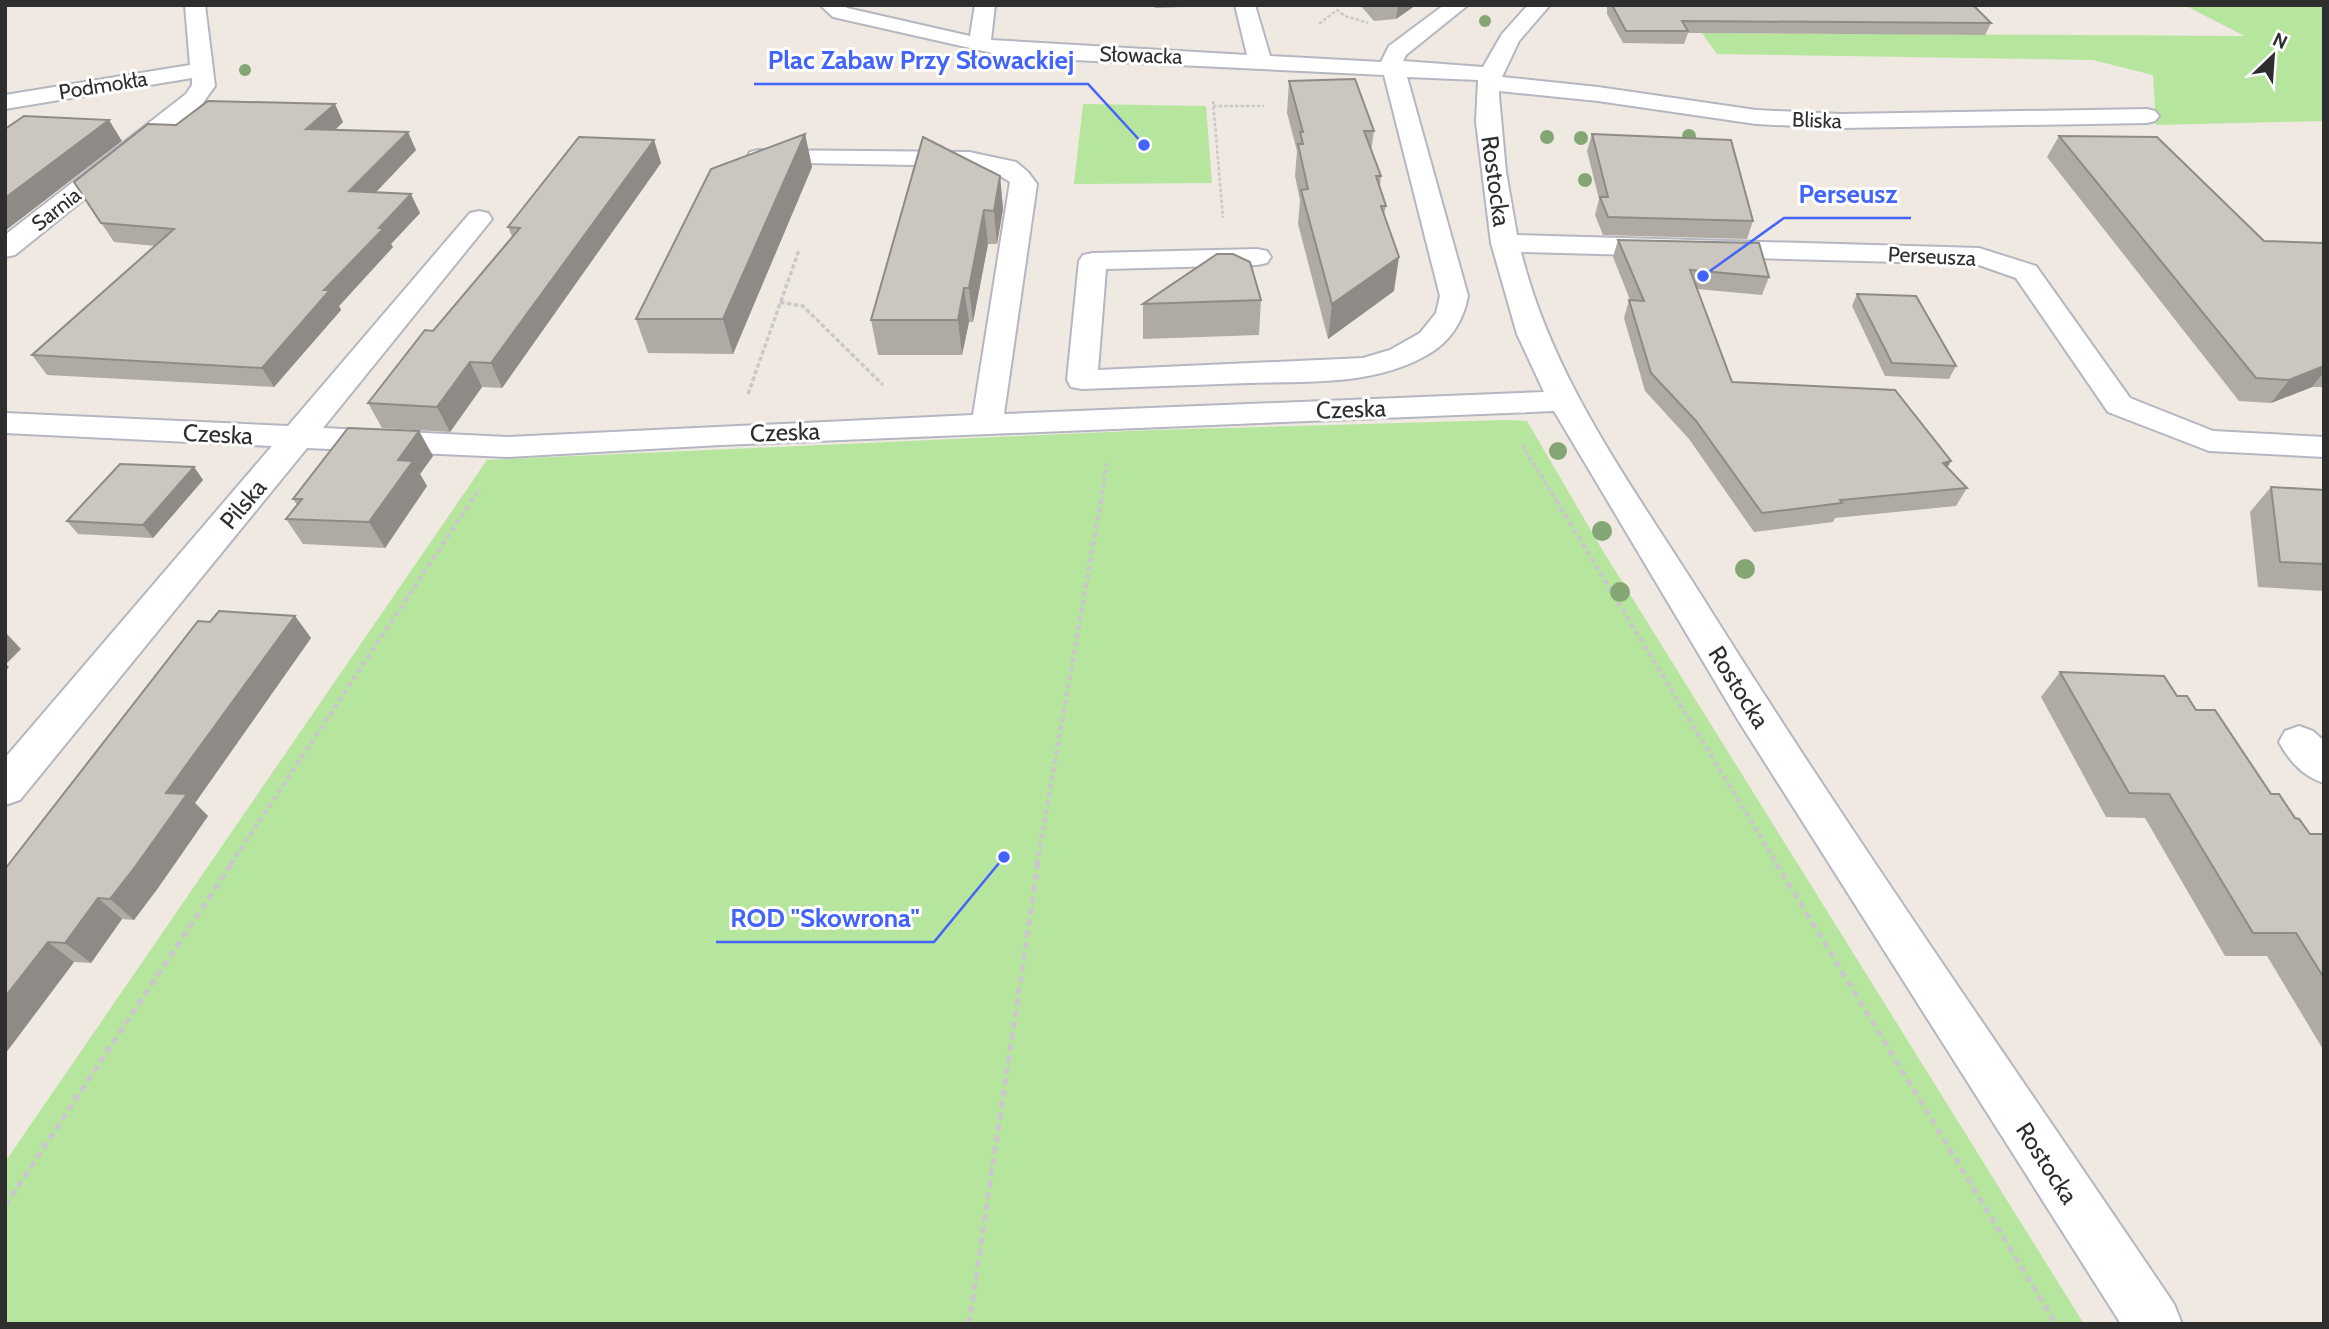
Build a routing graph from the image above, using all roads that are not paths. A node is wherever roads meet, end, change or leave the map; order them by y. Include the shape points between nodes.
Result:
1 (195, 5) edge
2 (830, 5) edge
3 (985, 5) edge
4 (1245, 5) edge
5 (1458, 5) edge
6 (1540, 5) edge
7 (980, 46) junction
8 (1260, 61) junction
9 (1392, 67) junction
10 (200, 70) junction
11 (1490, 78) junction
12 (5, 102) edge
13 (2147, 116) dead end
14 (744, 157) edge
15 (479, 219) dead end
16 (1505, 243) junction
17 (5, 249) edge
18 (1257, 257) dead end
19 (1083, 380) junction
20 (1564, 401) junction
21 (1081, 420) junction
22 (5, 424) edge
23 (987, 424) junction
24 (298, 438) junction
25 (2324, 447) edge
26 (5, 788) edge
27 (2154, 1324) edge

1 - 10 street, Sarnia
2 - 7 street, Słowacka via 840,13
3 - 7 street
4 - 8 street
5 - 9 street via 1397,51
6 - 11 street, Rostocka via 1511,35
7 - 8 street, Słowacka
8 - 9 street, Słowacka
9 - 11 street, Słowacka
9 - 19 street via 1454,296 1453,309 1437,334 1403,356 1351,370
10 - 12 street, Podmokła
10 - 17 street, Sarnia via 203,88 182,111
11 - 13 street, Bliska via 1756,117 1841,121
11 - 16 street, Rostocka via 1489,125
14 - 23 street via 969,159 1010,168 1019,175 1024,184
15 - 24 street, Pilska
16 - 20 street, Rostocka via 1532,333
16 - 25 street, Perseusza via 1979,256 2026,272 2119,405 2209,441
18 - 19 street via 1093,261
19 - 21 street
20 - 21 street, Czeska via 1501,412 1112,425
20 - 27 street, Rostocka via 1752,709
21 - 23 street, Czeska
22 - 24 street, Czeska
23 - 24 street, Czeska via 680,436 503,453
24 - 26 street, Pilska

